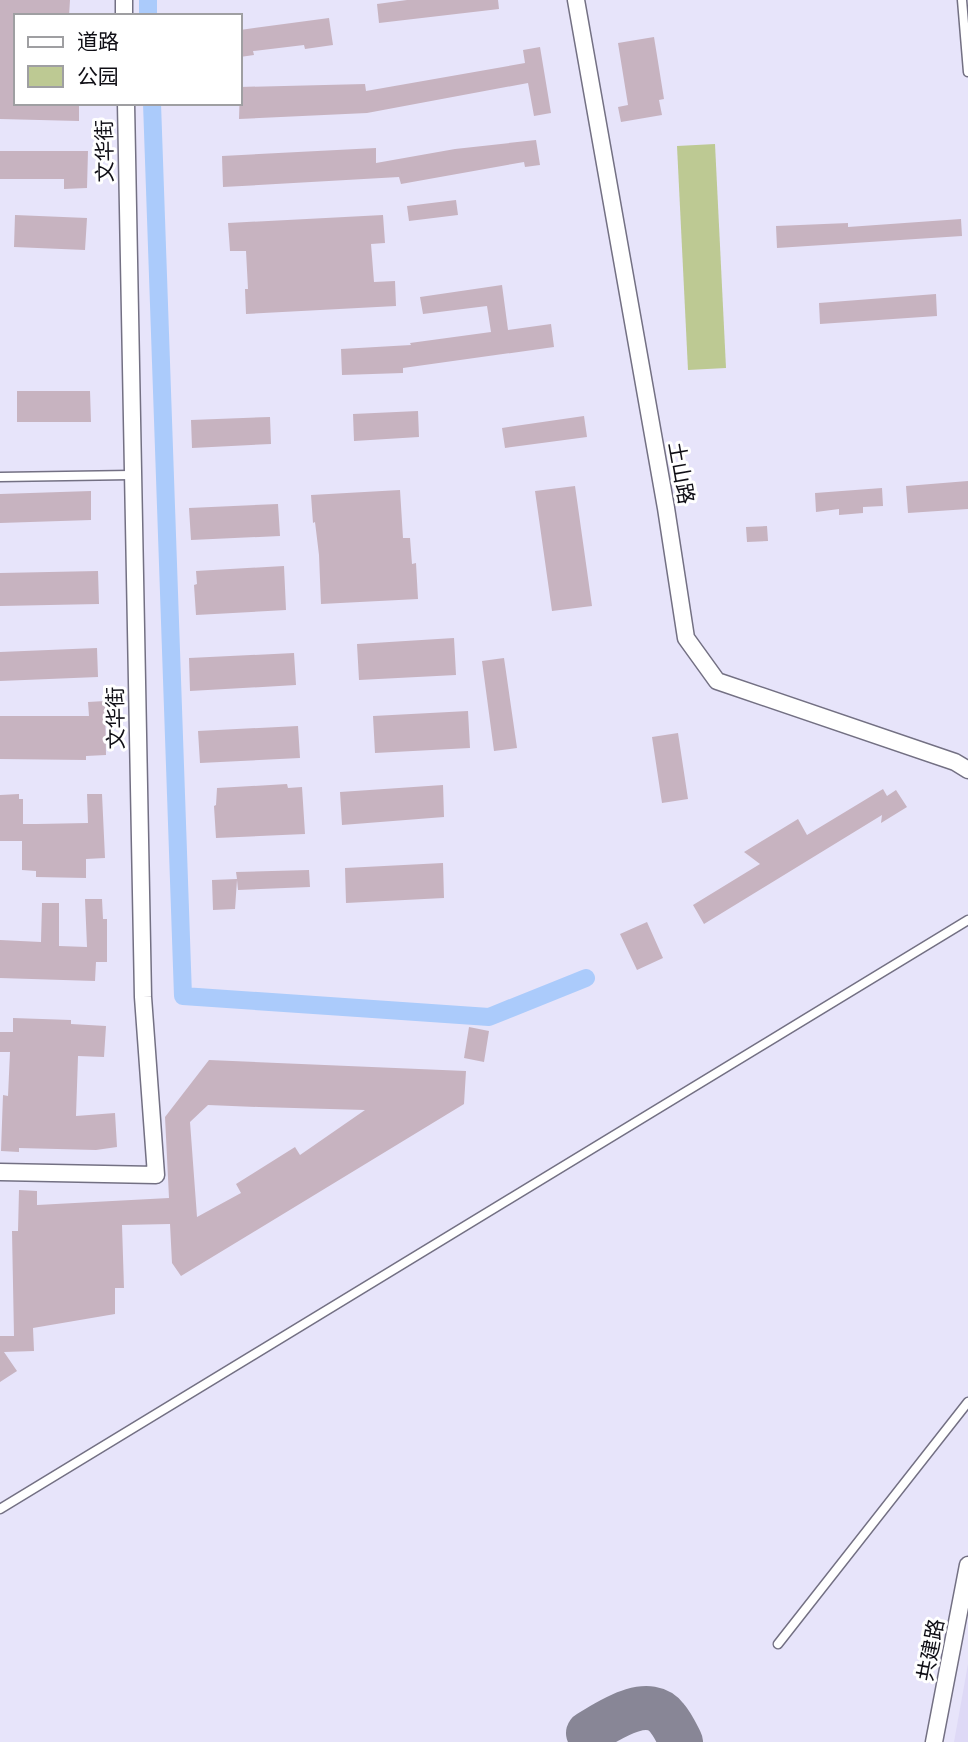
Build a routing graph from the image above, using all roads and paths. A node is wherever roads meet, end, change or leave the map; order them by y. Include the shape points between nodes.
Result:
1 (576, 0) edge
2 (962, 0) edge
3 (968, 72) edge
4 (126, 105) edge
5 (131, 475) junction
6 (0, 477) edge
7 (968, 770) edge
8 (968, 920) edge
9 (0, 1172) edge
10 (968, 1402) edge
11 (0, 1509) edge
12 (968, 1565) edge
13 (778, 1644) dead end
14 (934, 1742) edge

1 - 7 street, 土山路 via 686,638 717,681
2 - 3 lane
4 - 5 street, 文华街
5 - 6 lane
5 - 9 street, 文华街 via 143,997 156,1175
8 - 11 lane
10 - 13 lane
12 - 14 street, 共建路

